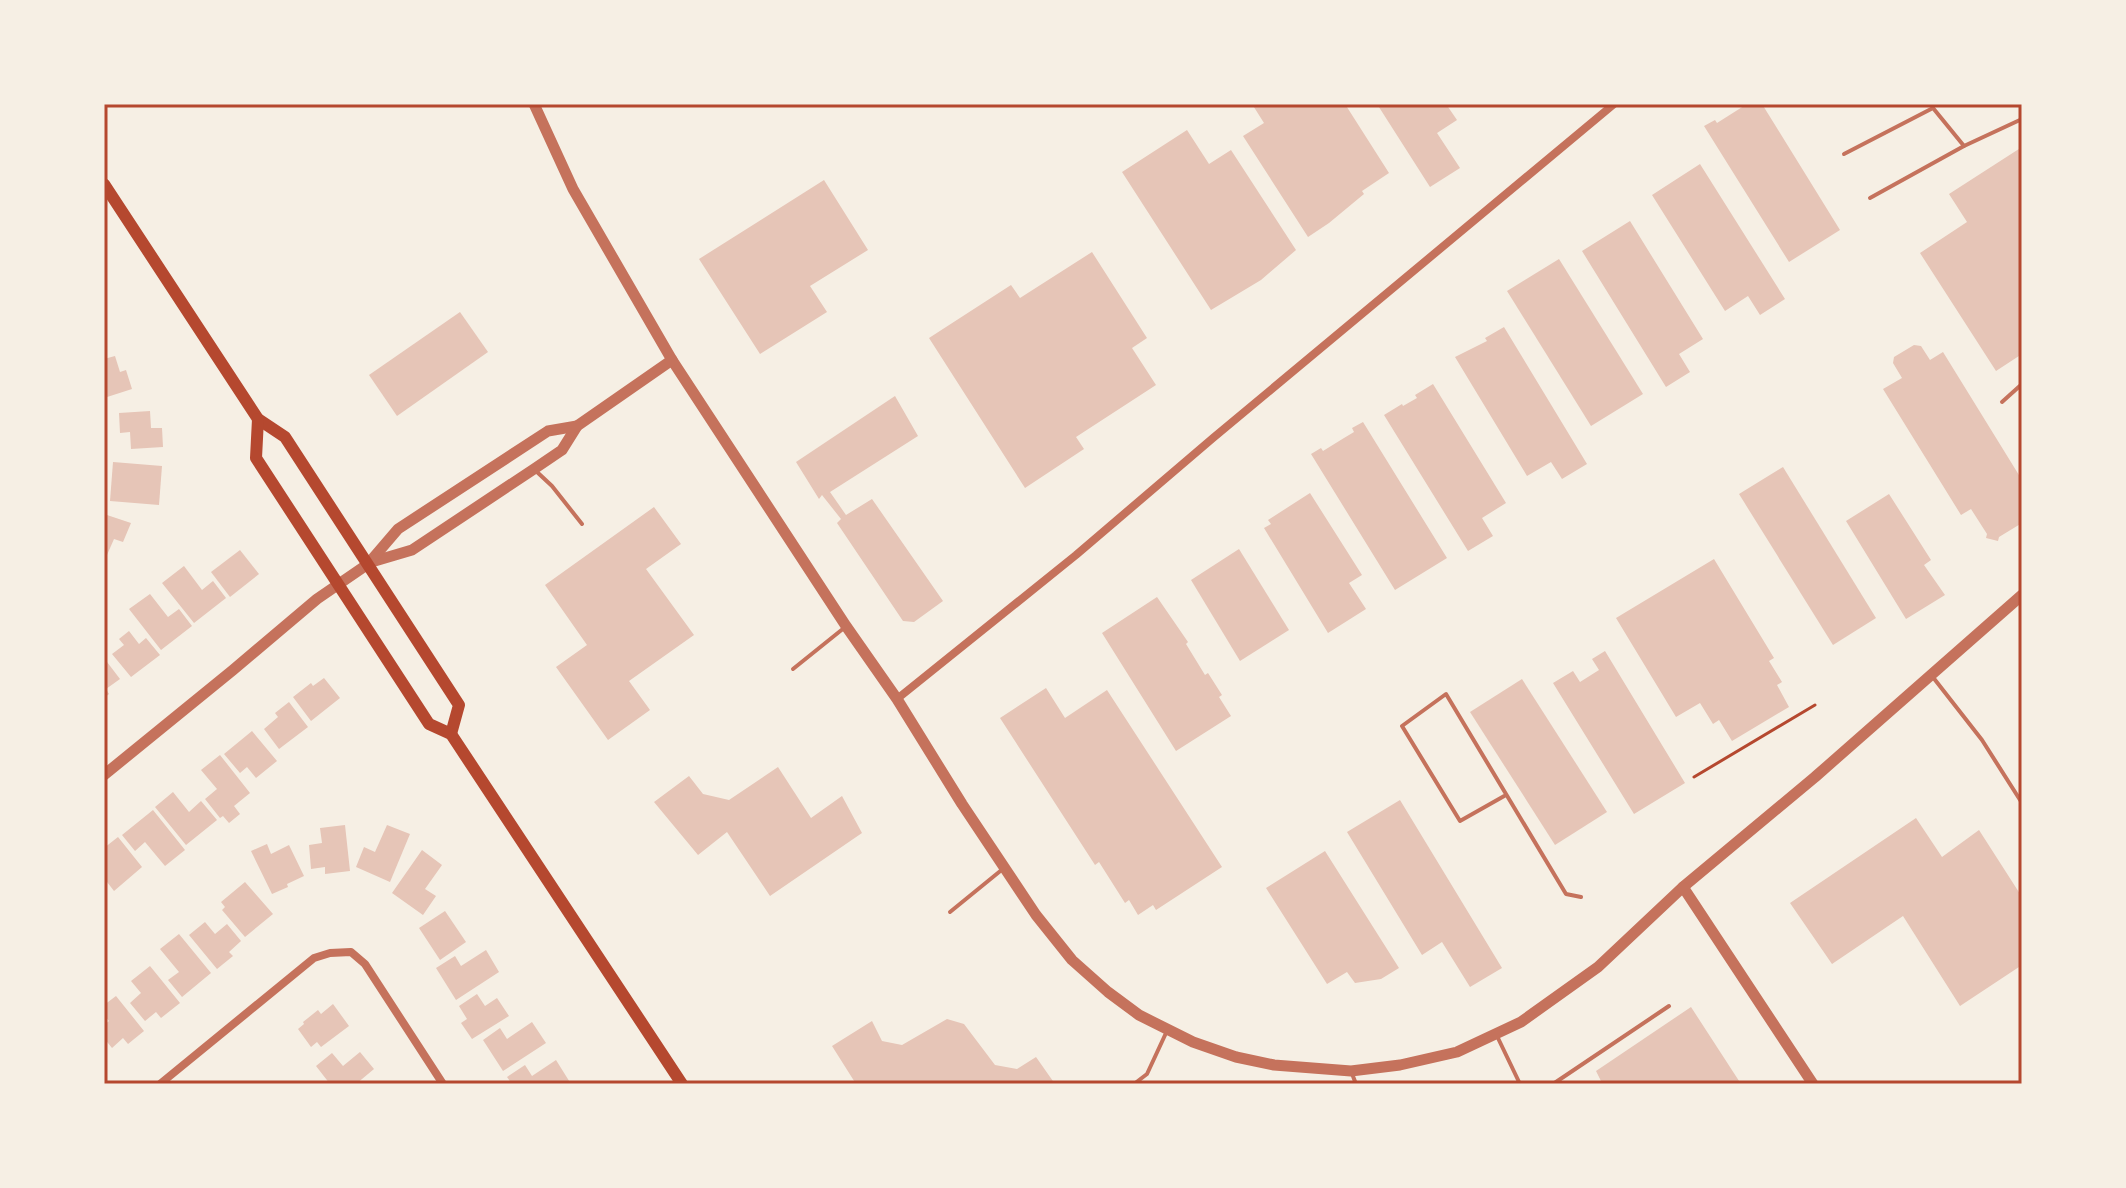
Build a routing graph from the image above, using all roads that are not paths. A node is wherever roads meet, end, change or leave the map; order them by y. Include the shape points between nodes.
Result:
1 (534, 104) edge
2 (1614, 104) edge
3 (2022, 119) edge
4 (1964, 146) junction
5 (1844, 154) dead end
6 (104, 184) edge
7 (1870, 198) dead end
8 (672, 360) junction
9 (2022, 384) edge
10 (2002, 402) dead end
11 (258, 419) junction
12 (577, 426) junction
13 (534, 469) junction
14 (582, 524) dead end
15 (368, 564) junction
16 (338, 584) junction
17 (2022, 595) edge
18 (846, 626) junction
19 (793, 669) dead end
20 (1930, 674) junction
21 (897, 699) junction
22 (451, 734) junction
23 (104, 775) edge
24 (1506, 795) junction
25 (2022, 803) edge
26 (1004, 868) junction
27 (1683, 887) junction
28 (1581, 897) dead end
29 (950, 912) dead end
30 (1669, 1006) dead end
31 (1167, 1030) junction
32 (1496, 1034) junction
33 (1351, 1071) junction
34 (160, 1084) edge
35 (443, 1084) edge
36 (682, 1084) edge
37 (1134, 1084) edge
38 (1356, 1084) edge
39 (1520, 1084) edge
40 (1553, 1084) edge
41 (1813, 1084) edge

1 - 8 street via 573,189
2 - 21 street
3 - 4 lane
4 - 5 lane via 1933,108
4 - 7 lane
6 - 11 main road
8 - 12 street
8 - 18 street
9 - 10 lane
11 - 15 main road via 285,437
11 - 16 main road via 256,458
12 - 13 street via 562,450
12 - 15 street via 548,431 410,521
13 - 14 lane
13 - 15 street via 412,550
15 - 16 street
15 - 22 main road via 459,705
16 - 22 main road via 429,724
16 - 23 street
17 - 20 street
18 - 19 lane
18 - 21 street
20 - 25 lane via 1982,740
20 - 27 street
21 - 26 street
22 - 36 main road
24 - 24 lane via 1446,694 1402,726 1460,821
24 - 28 lane via 1566,894
26 - 29 lane
26 - 31 street via 1072,960 1139,1015
27 - 32 street via 1598,967
27 - 41 street
30 - 40 lane
31 - 33 street via 1236,1057
31 - 37 lane via 1147,1074
32 - 33 street via 1457,1052
32 - 39 lane
33 - 38 lane
34 - 35 street via 314,958 351,952 365,964

